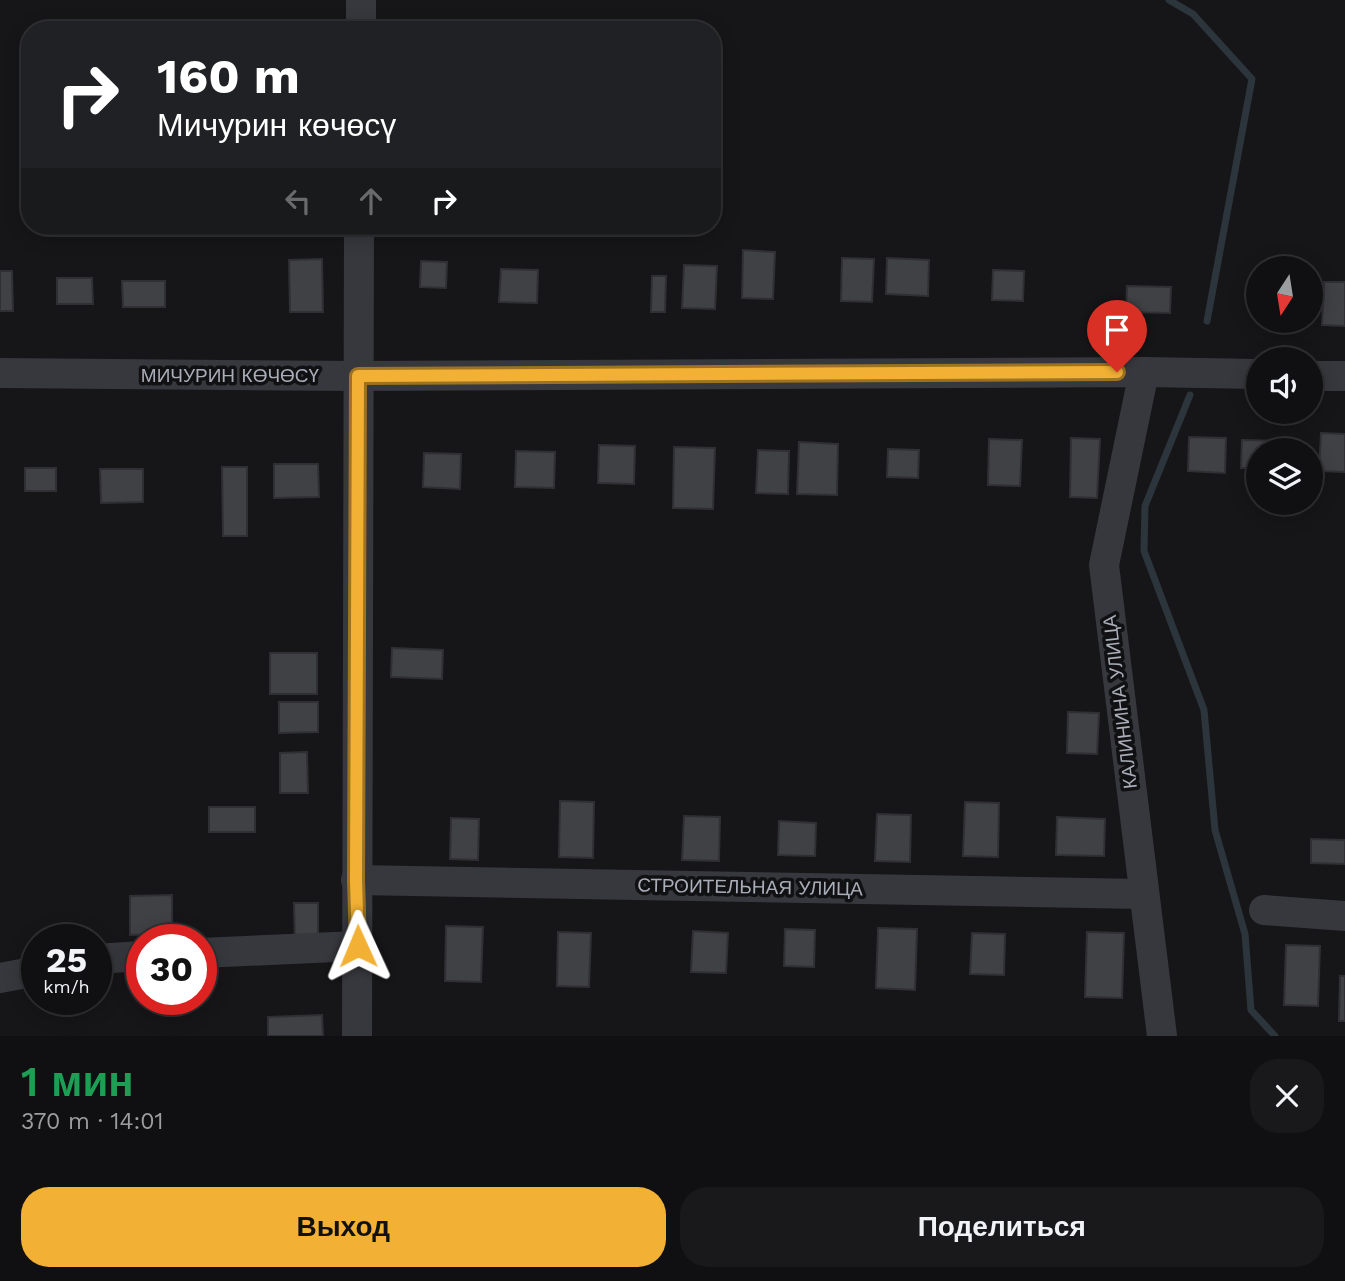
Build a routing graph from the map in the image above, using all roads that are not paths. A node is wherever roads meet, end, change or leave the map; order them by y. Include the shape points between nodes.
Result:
1 (361, 0) edge
2 (361, 21) edge
3 (359, 235) edge
4 (1144, 372) junction
5 (0, 373) edge
6 (1246, 374) edge
7 (358, 376) junction
8 (1323, 376) edge
9 (1345, 376) edge
10 (356, 880) junction
11 (1143, 894) junction
12 (1264, 909) dead end
13 (1345, 916) edge
14 (358, 946) junction
15 (217, 952) edge
16 (21, 974) edge
17 (0, 978) edge
18 (357, 1036) edge
19 (1162, 1036) edge

1 - 2 street
3 - 7 street
4 - 6 street, МИЧУРИН КӨЧӨСҮ
4 - 7 street, МИЧУРИН КӨЧӨСҮ
4 - 11 street, КАЛИНИНА УЛИЦА via 1104,565
5 - 7 street, МИЧУРИН КӨЧӨСҮ
7 - 10 street
8 - 9 street
10 - 11 street, СТРОИТЕЛЬНАЯ УЛИЦА
10 - 14 street
11 - 19 street, КАЛИНИНА УЛИЦА
12 - 13 street
14 - 15 street
14 - 18 street
16 - 17 street

